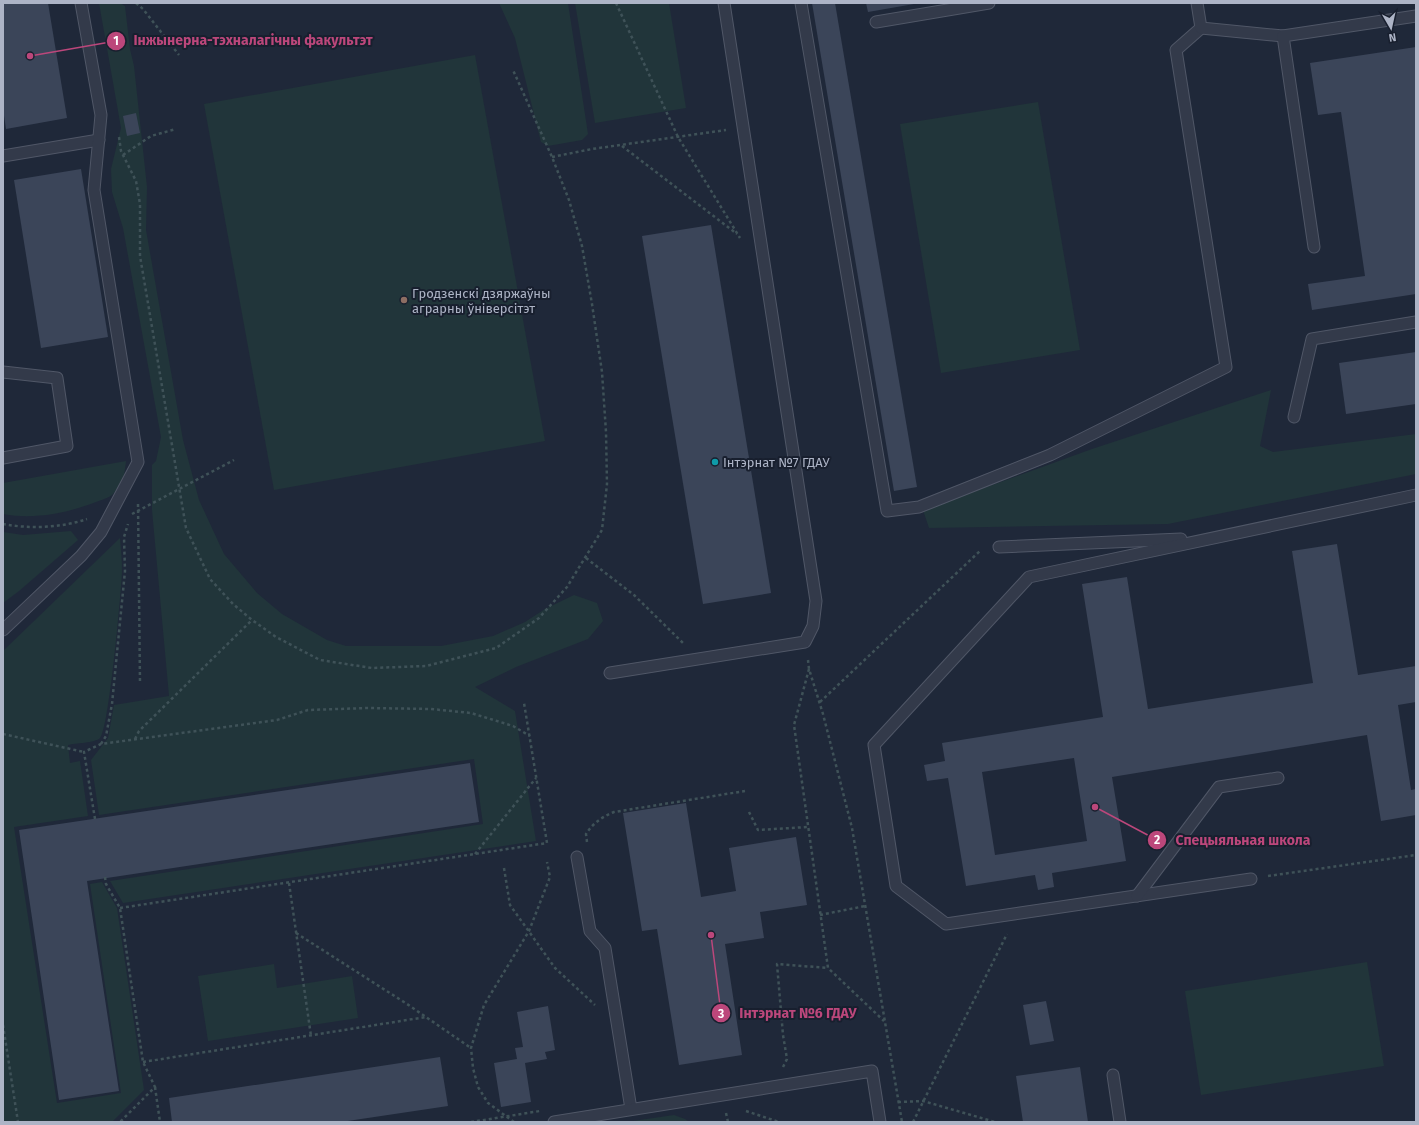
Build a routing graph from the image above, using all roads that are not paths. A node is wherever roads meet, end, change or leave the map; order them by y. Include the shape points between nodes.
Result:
1 (81, 3) edge
2 (724, 3) edge
3 (801, 3) edge
4 (989, 3) edge
5 (1197, 3) edge
6 (1416, 16) edge
7 (876, 22) dead end
8 (1201, 28) junction
9 (1283, 36) junction
10 (99, 140) junction
11 (3, 156) edge
12 (1314, 246) dead end
13 (1416, 322) edge
14 (3, 372) edge
15 (1294, 416) dead end
16 (3, 458) edge
17 (1416, 496) edge
18 (1214, 538) junction
19 (999, 547) road end
20 (3, 630) edge
21 (610, 673) dead end
22 (1278, 778) dead end
23 (577, 857) dead end
24 (1251, 879) road end
25 (1137, 896) junction
26 (1113, 1074) dead end
27 (631, 1110) junction
28 (554, 1122) edge
29 (880, 1122) edge
30 (1120, 1122) edge

1 - 10 lane via 101,115
2 - 21 lane via 816,601 813,626 805,642
3 - 8 lane via 888,511 919,507 1050,455 1226,367 1176,50
4 - 7 lane
5 - 8 lane
6 - 9 lane
8 - 9 lane
9 - 12 lane
10 - 11 lane
10 - 20 lane via 94,190 138,462 101,532 81,556
13 - 15 lane via 1312,339
14 - 16 lane via 57,378 67,446
17 - 18 lane
18 - 19 lane
18 - 25 lane via 1029,577 874,745 896,886 946,924
22 - 25 lane via 1220,787
23 - 27 lane via 590,931 605,948
24 - 25 lane
26 - 30 lane
27 - 28 lane
27 - 29 lane via 872,1071

